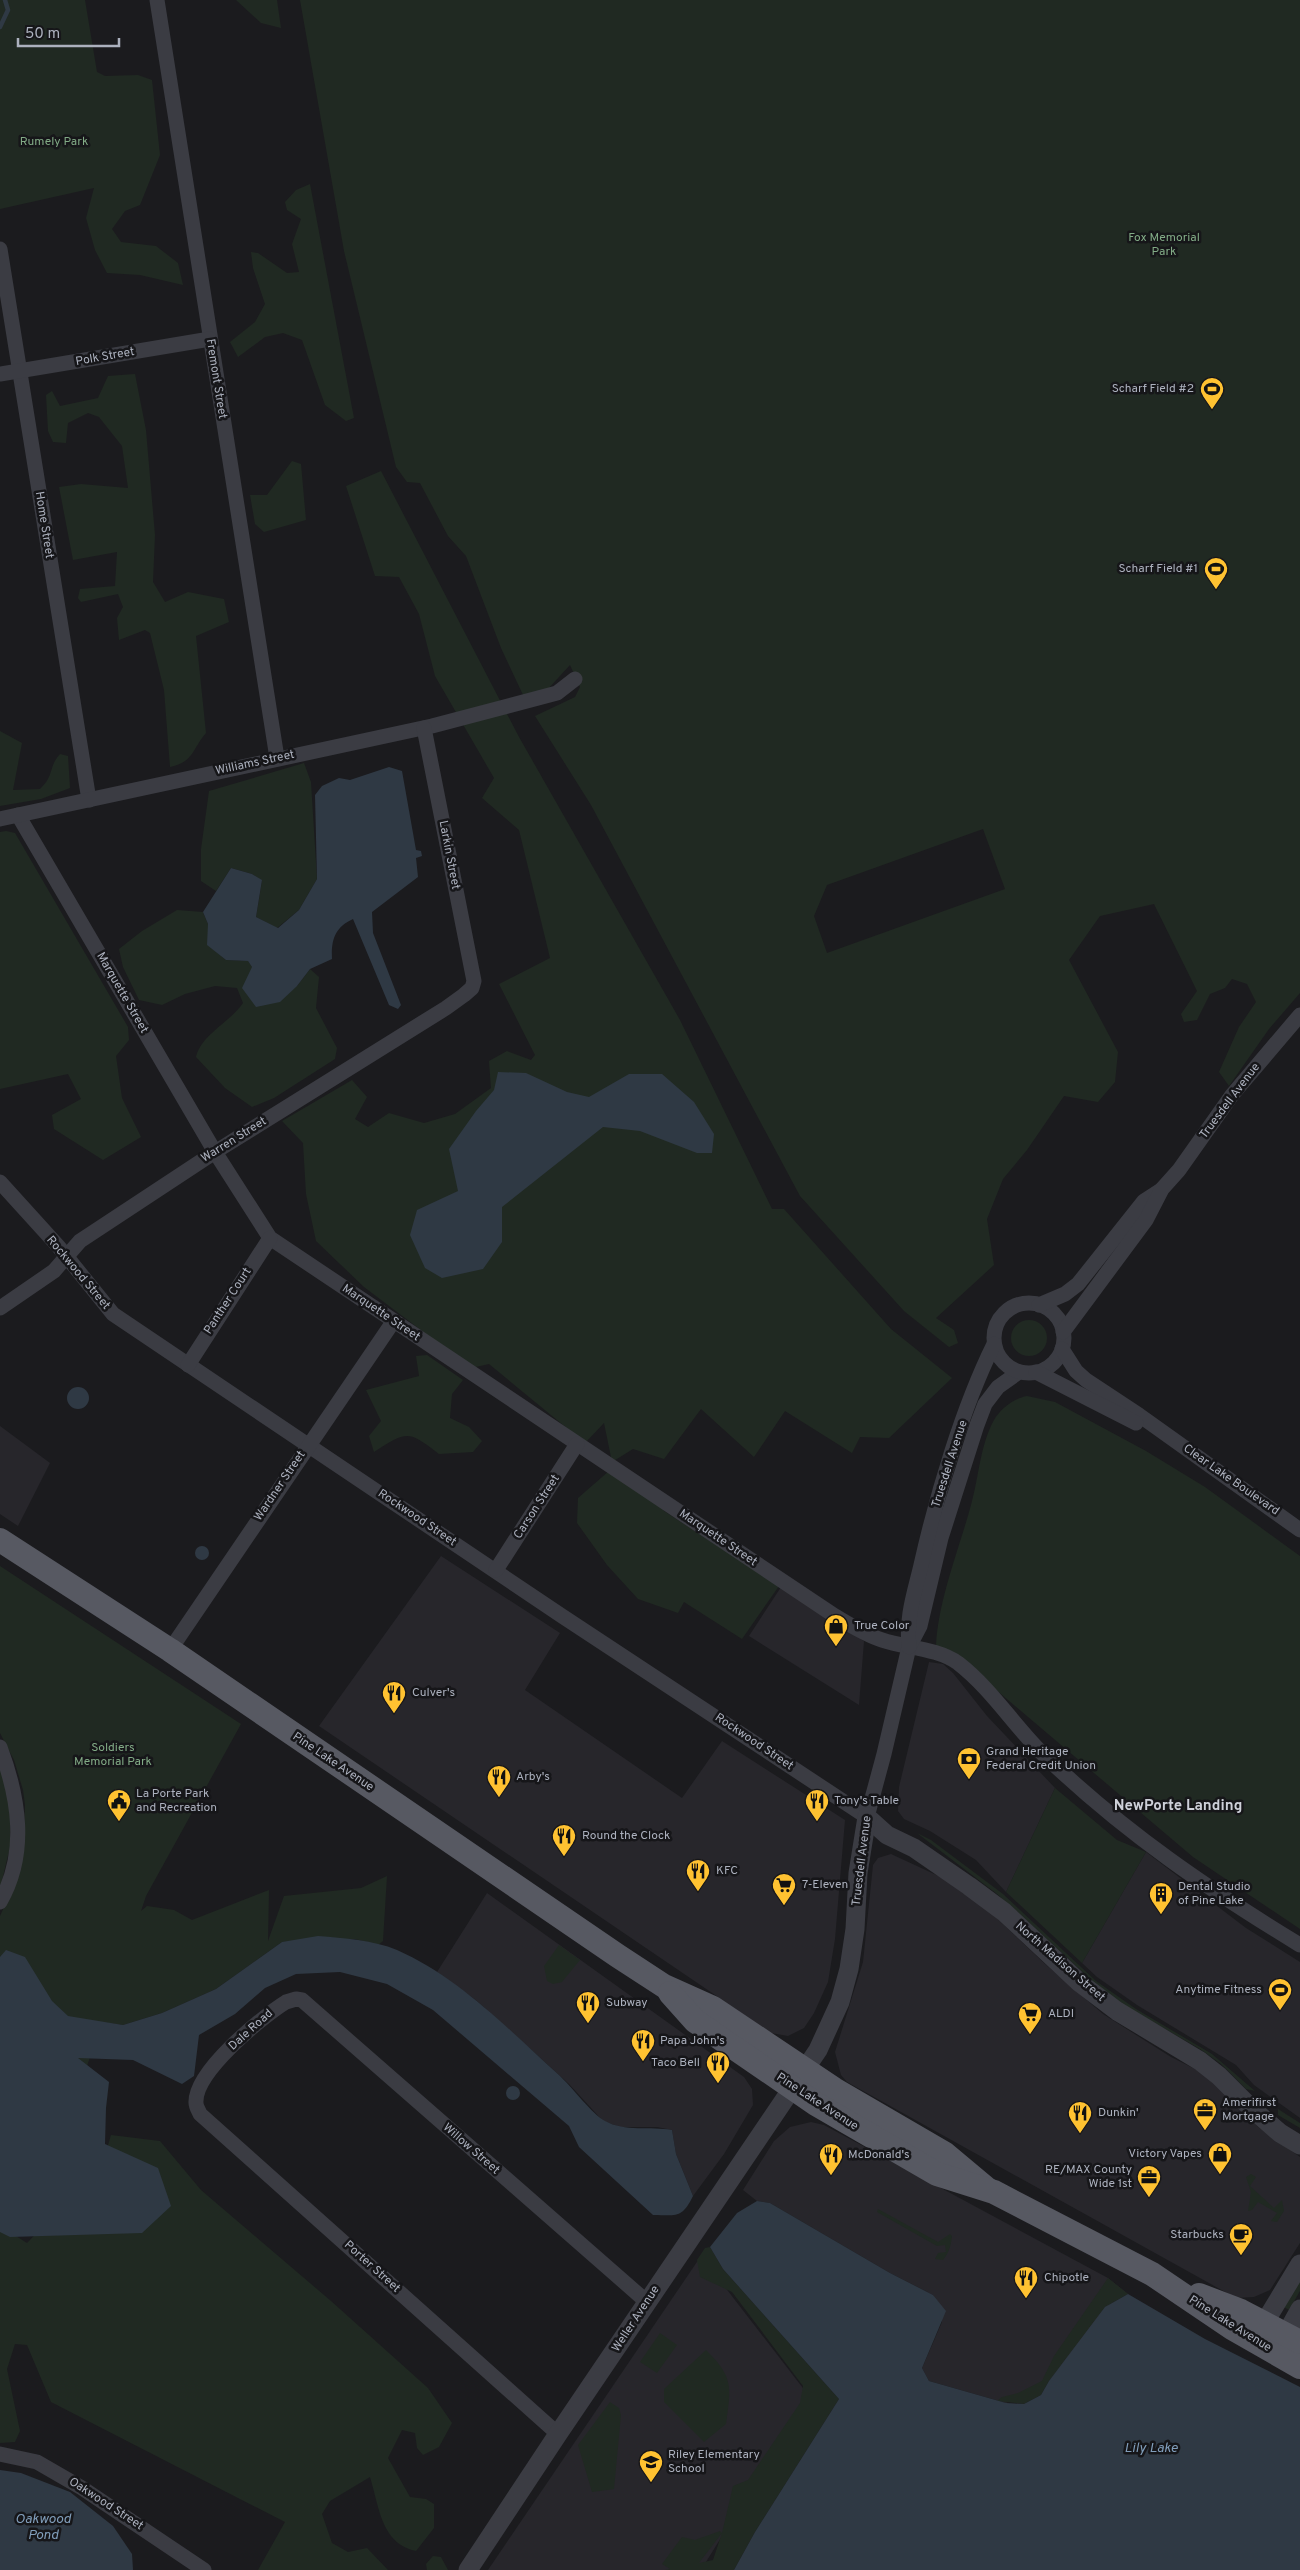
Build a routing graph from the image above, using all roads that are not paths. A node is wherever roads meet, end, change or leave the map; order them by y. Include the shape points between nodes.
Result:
1 (156, 0) edge
2 (0, 249) edge
3 (210, 339) junction
4 (20, 372) junction
5 (0, 374) edge
6 (575, 679) dead end
7 (424, 728) junction
8 (277, 758) junction
9 (89, 800) junction
10 (18, 815) junction
11 (0, 819) edge
12 (474, 981) joint
13 (1300, 1015) edge
14 (215, 1152) junction
15 (0, 1182) edge
16 (1162, 1190) junction
17 (270, 1238) junction
18 (65, 1256) junction
19 (1039, 1305) junction
20 (0, 1308) edge
21 (392, 1322) junction
22 (1063, 1332) junction
23 (994, 1344) junction
24 (1062, 1349) junction
25 (188, 1365) junction
26 (1019, 1372) junction
27 (1036, 1372) junction
28 (1161, 1432) junction
29 (308, 1444) junction
30 (577, 1444) junction
31 (1300, 1530) edge
32 (0, 1540) edge
33 (496, 1570) junction
34 (909, 1647) junction
35 (170, 1650) junction
36 (0, 1748) edge
37 (867, 1817) junction
38 (0, 1902) edge
39 (1300, 1945) edge
40 (664, 1986) junction
41 (296, 1999) joint
42 (806, 2069) junction
43 (793, 2089) junction
44 (198, 2096) joint
45 (1300, 2145) edge
46 (988, 2189) junction
47 (1300, 2264) edge
48 (647, 2302) junction
49 (1300, 2309) edge
50 (1259, 2331) junction
51 (1287, 2343) edge
52 (1300, 2367) edge
53 (558, 2434) junction
54 (0, 2454) edge
55 (204, 2570) edge
56 (468, 2570) edge

1 - 3 street, Fremont Street
2 - 4 street, Home Street
3 - 4 street, Polk Street
3 - 8 street, Fremont Street
4 - 5 street, Polk Street
4 - 9 street, Home Street
6 - 7 street, Williams Street via 557,693
7 - 8 street, Williams Street
7 - 12 street, Larkin Street
8 - 9 street, Williams Street
9 - 10 street, Williams Street
10 - 11 street, Williams Street
10 - 14 street, Marquette Street
12 - 14 street, Warren Street via 464,995
13 - 16 street, Truesdell Avenue via 1232,1096
14 - 17 street, Marquette Street
14 - 18 street, Warren Street via 80,1240
15 - 18 street, Rockwood Street
16 - 19 street, Truesdell Avenue via 1144,1201 1078,1284 1066,1294
16 - 22 street, Truesdell Avenue via 1146,1220
17 - 21 street, Marquette Street
17 - 25 street, Panther Court
18 - 20 street, Warren Street via 54,1271
18 - 25 street, Rockwood Street via 113,1314
19 - 22 street via 1055,1315
19 - 23 street via 1022,1304 1005,1313 995,1329
21 - 29 street, Wardner Street
21 - 30 street, Marquette Street
22 - 24 street
23 - 26 street via 1003,1362
23 - 34 street, Truesdell Avenue via 980,1374 937,1502 907,1624
24 - 27 street via 1052,1364
24 - 28 street, Clear Lake Boulevard via 1076,1372
25 - 29 street, Rockwood Street
26 - 27 street
26 - 34 street, Truesdell Avenue via 998,1387 985,1404 941,1538 920,1626
27 - 28 street, Clear Lake Boulevard via 1134,1422
28 - 31 street, Clear Lake Boulevard
29 - 33 street, Rockwood Street
29 - 35 street, Wardner Street
30 - 33 street, Carson Street
30 - 34 street, Marquette Street via 835,1616 881,1640
32 - 35 main road, Pine Lake Avenue
33 - 37 street, Rockwood Street
34 - 37 street, Truesdell Avenue
34 - 39 street, Marquette Street via 956,1662 981,1684 1036,1748 1120,1823 1168,1860
35 - 40 main road, Pine Lake Avenue
36 - 38 street via 9,1772 18,1820 14,1867
37 - 42 street, Truesdell Avenue via 849,1969 840,2002 821,2045
37 - 45 street, North Madison Street via 887,1836 914,1848 1004,1912 1080,1983 1117,2011 1200,2061 1250,2107
40 - 42 main road, Pine Lake Avenue via 713,2008
40 - 43 main road, Pine Lake Avenue via 695,2021
41 - 44 street, Dale Road via 274,2009 234,2042 204,2082
41 - 48 street, Willow Street via 310,2005
42 - 43 street, Weller Avenue
42 - 46 main road, Pine Lake Avenue via 834,2089 944,2153
43 - 46 main road, Pine Lake Avenue via 937,2174
43 - 48 street, Weller Avenue
44 - 53 street, Porter Street via 196,2104 200,2114
46 - 50 main road, Pine Lake Avenue via 1160,2280 1232,2328
47 - 50 street
48 - 53 street, Weller Avenue
49 - 51 street
50 - 51 main road, Pine Lake Avenue
51 - 52 main road, Pine Lake Avenue
53 - 56 street, Weller Avenue
54 - 55 street, Oakwood Street via 37,2462 82,2488

